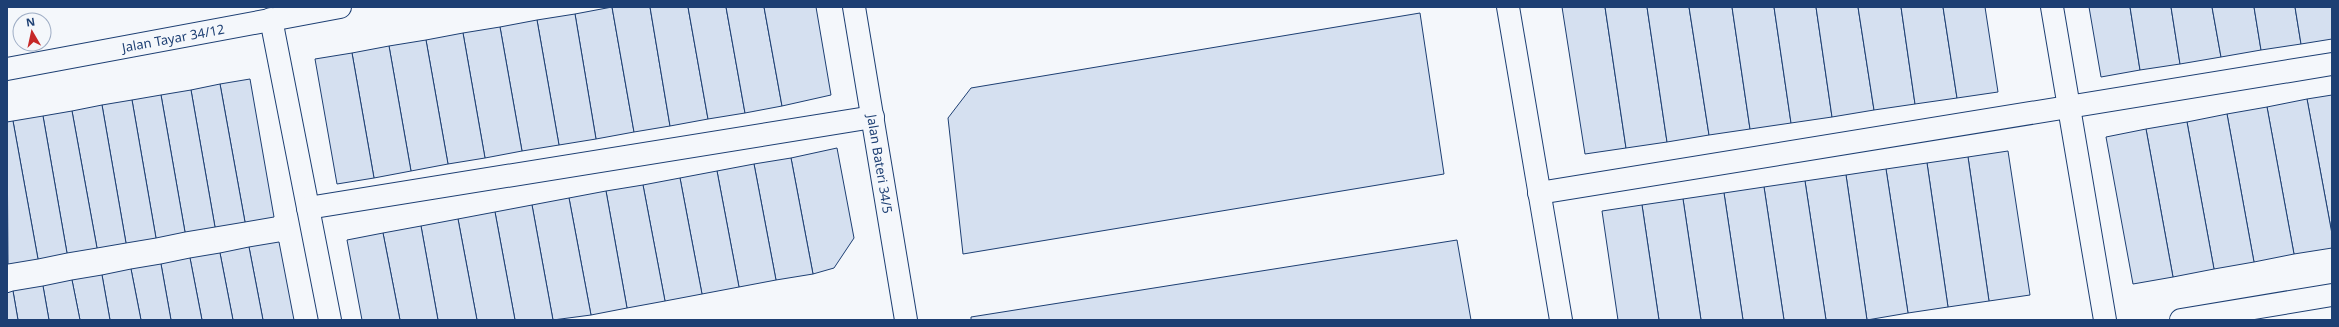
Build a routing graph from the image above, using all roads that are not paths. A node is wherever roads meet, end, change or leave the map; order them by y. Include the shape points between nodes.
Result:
1 (340, 7) edge
2 (854, 7) edge
3 (1508, 7) edge
4 (2052, 7) edge
5 (271, 19) junction
6 (2332, 64) edge
7 (7, 69) edge
8 (2069, 107) junction
9 (873, 117) junction
10 (1539, 193) junction
11 (308, 208) junction
12 (2332, 295) edge
13 (330, 320) edge
14 (906, 320) edge
15 (1561, 320) edge
16 (2105, 320) edge
17 (2181, 320) edge

1 - 5 street, Jalan Tayar 34/12
2 - 9 street, Jalan Bateri 34/5
3 - 10 street
4 - 8 street
5 - 7 street, Jalan Tayar 34/12
5 - 11 street
6 - 8 street
8 - 10 street
8 - 16 street
9 - 11 street
9 - 14 street, Jalan Bateri 34/5
10 - 15 street
11 - 13 street
12 - 17 street

